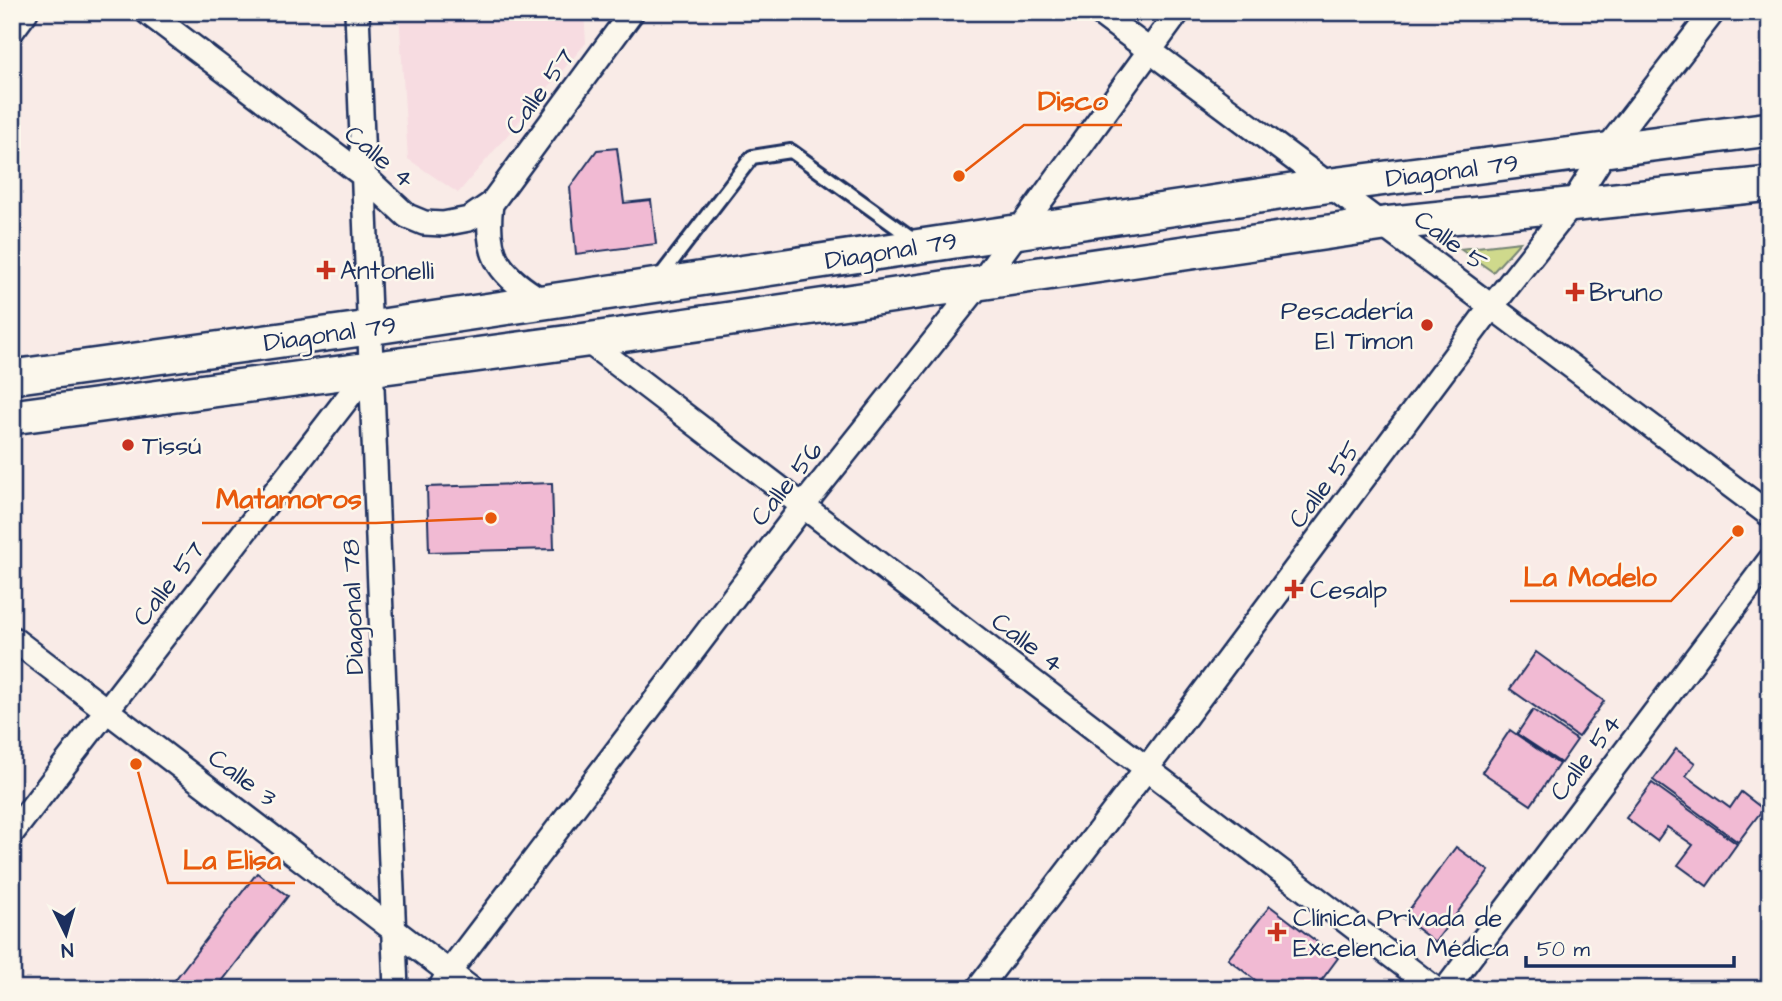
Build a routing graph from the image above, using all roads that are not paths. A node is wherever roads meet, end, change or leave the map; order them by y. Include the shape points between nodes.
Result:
1 (26, 12) edge
2 (147, 12) edge
3 (357, 12) edge
4 (632, 12) edge
5 (1098, 12) edge
6 (1178, 12) edge
7 (1713, 12) edge
8 (12, 31) edge
9 (1149, 51) junction
10 (1770, 129) edge
11 (1606, 150) junction
12 (364, 176) junction
13 (1770, 184) edge
14 (1332, 185) junction
15 (491, 204) junction
16 (1571, 206) junction
17 (1384, 225) junction
18 (1020, 231) junction
19 (922, 245) junction
20 (982, 281) junction
21 (653, 286) junction
22 (544, 302) junction
23 (1492, 306) junction
24 (369, 328) junction
25 (586, 340) junction
26 (370, 369) junction
27 (12, 377) edge
28 (12, 417) edge
29 (803, 506) junction
30 (1770, 515) edge
31 (1770, 560) edge
32 (12, 638) edge
33 (106, 709) junction
34 (1147, 768) junction
35 (12, 833) edge
36 (394, 928) junction
37 (445, 980) edge
38 (396, 989) edge
39 (471, 989) edge
40 (978, 989) edge
41 (1435, 989) edge
42 (1446, 989) edge

1 - 8 street
2 - 12 street, Calle 4
3 - 12 street, Diagonal 78
4 - 15 street, Calle 57
5 - 9 street, Calle 5
6 - 9 street, Calle 56
7 - 11 street, Calle 55
9 - 14 street, Calle 5
9 - 18 street, Calle 56
10 - 11 main road, Diagonal 79
11 - 14 main road, Diagonal 79
11 - 16 street, Calle 55
12 - 15 street, Calle 4 via 407,216 424,223 470,219
12 - 24 street, Diagonal 78
13 - 16 main road, Diagonal 79
14 - 17 street, Calle 5
14 - 18 main road, Diagonal 79
15 - 22 street via 488,225 497,262 507,276
16 - 17 main road, Diagonal 79
16 - 23 street, Calle 55
17 - 20 main road, Diagonal 79
17 - 23 street, Calle 5
18 - 19 main road, Diagonal 79
18 - 20 street, Calle 56
19 - 21 main road, Diagonal 79
19 - 21 lane via 791,151 752,157
20 - 25 main road, Diagonal 79
20 - 29 street, Calle 56
21 - 22 main road, Diagonal 79
22 - 24 main road, Diagonal 79
23 - 30 street, Calle 5
23 - 34 street, Calle 55
24 - 26 street, Diagonal 78
24 - 27 main road, Diagonal 79
25 - 26 main road, Diagonal 79
25 - 29 street, Calle 4
26 - 28 main road, Diagonal 79
26 - 33 street, Calle 57
26 - 36 street, Diagonal 78
29 - 34 street, Calle 4
29 - 37 street, Calle 56
31 - 42 street, Calle 54
32 - 33 street, Calle 3
33 - 35 street, Calle 57
33 - 36 street, Calle 3
34 - 40 street, Calle 55
34 - 41 street, Calle 4
36 - 37 street, Calle 3
36 - 38 street, Diagonal 78
37 - 39 street, Calle 3

